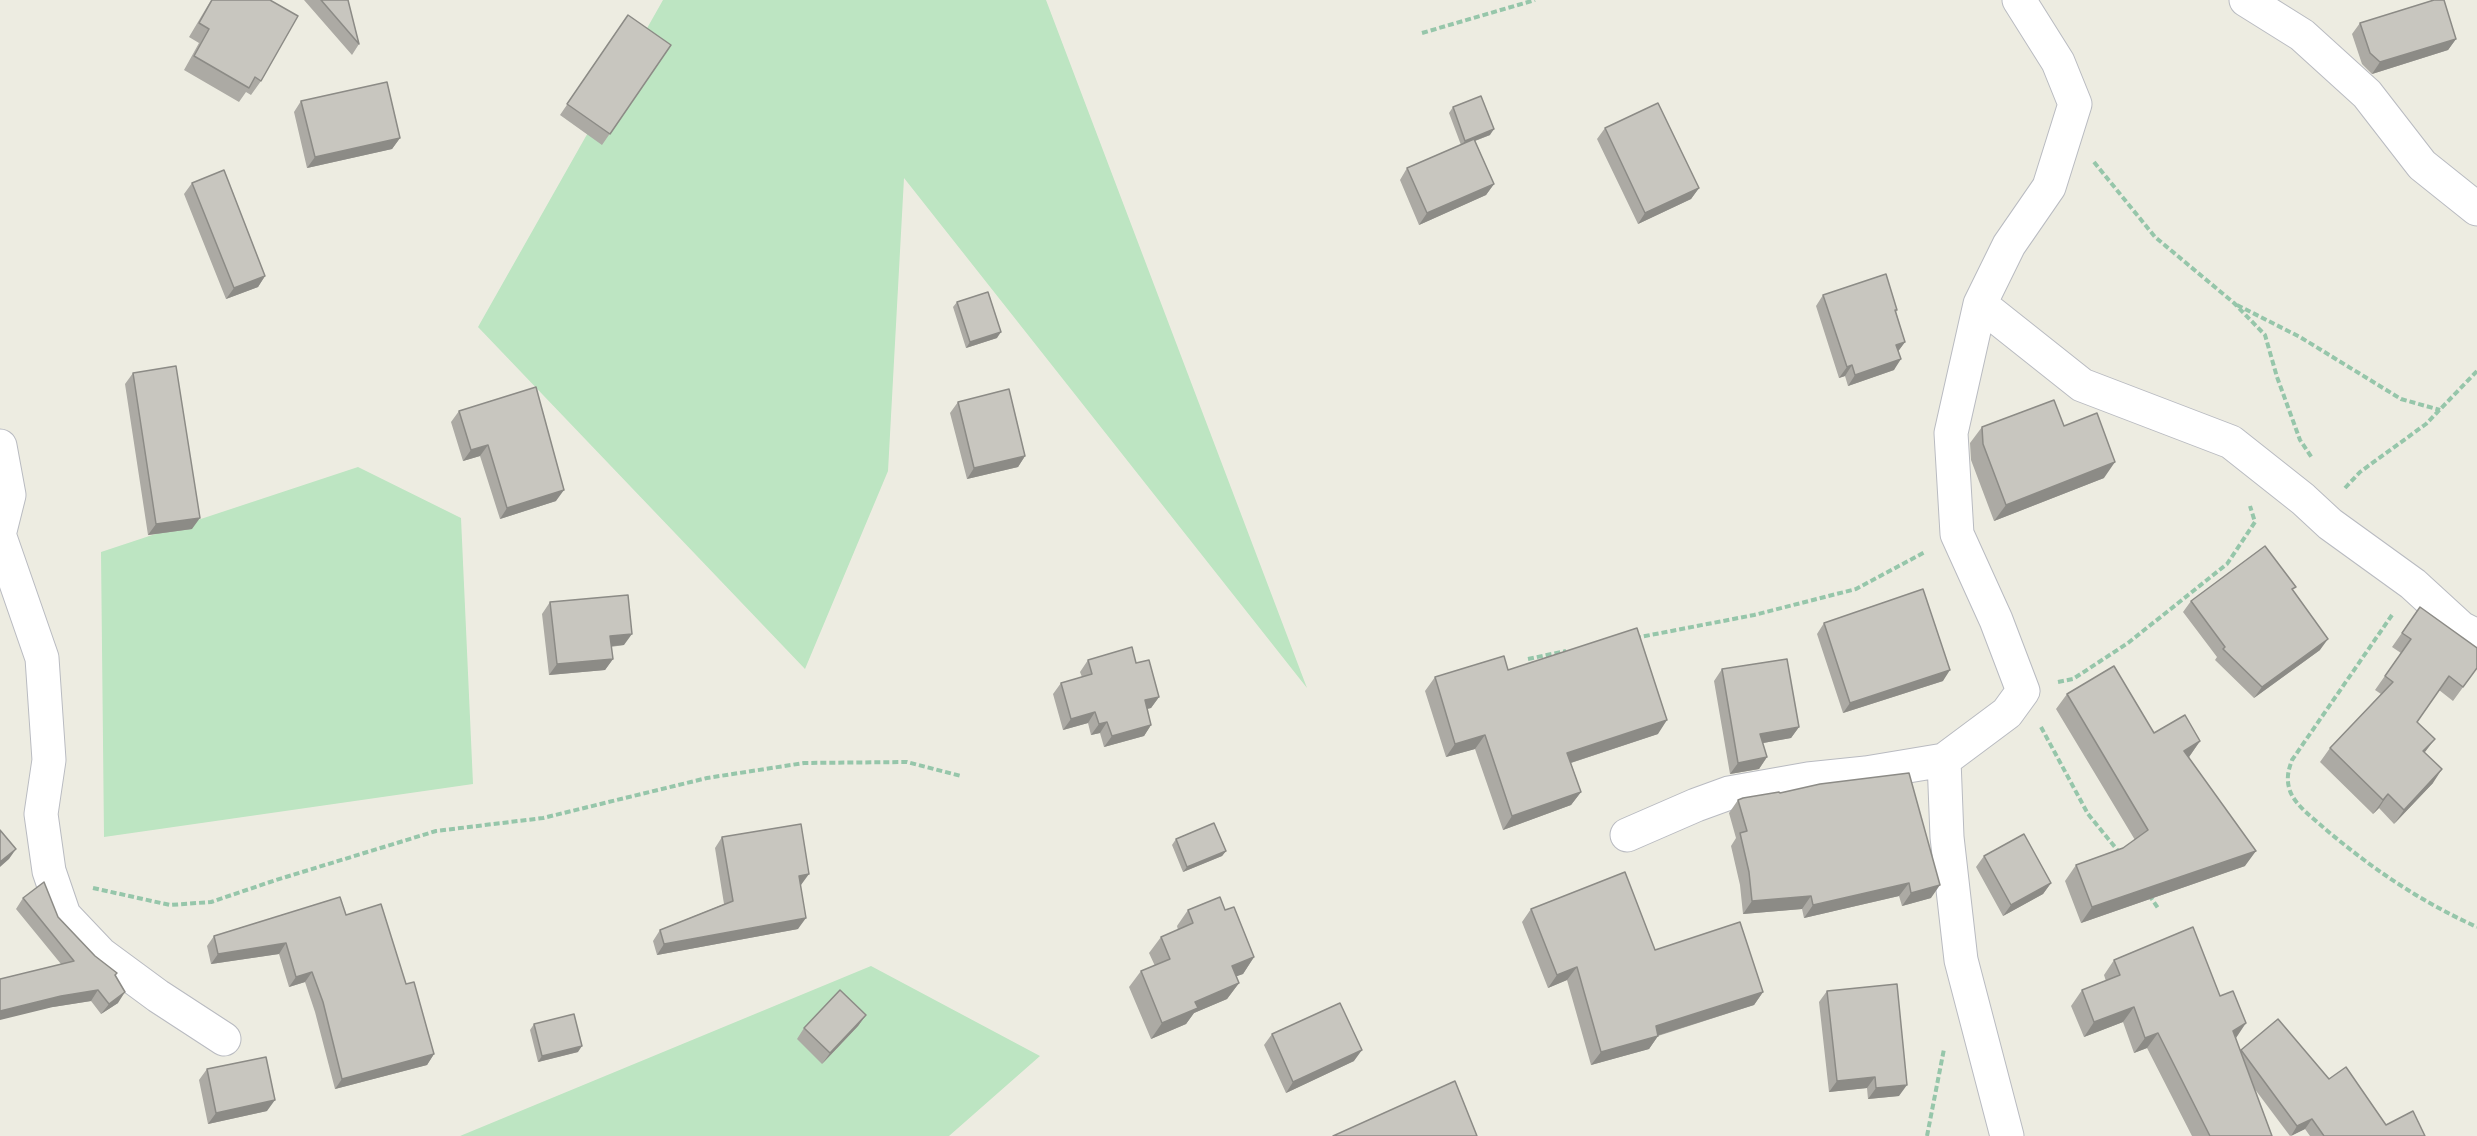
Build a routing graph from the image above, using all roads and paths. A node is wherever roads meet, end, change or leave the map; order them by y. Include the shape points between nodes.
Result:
1 (1535, 0) edge
2 (2019, 0) edge
3 (2246, 0) edge
4 (1422, 33) dead end
5 (2067, 129) junction
6 (2477, 209) edge
7 (2234, 303) junction
8 (1980, 304) junction
9 (2477, 371) edge
10 (2440, 410) junction
11 (0, 447) edge
12 (2313, 459) dead end
13 (2248, 499) dead end
14 (2330, 524) junction
15 (0, 531) edge
16 (1958, 534) junction
17 (0, 537) edge
18 (2413, 584) junction
19 (2477, 636) edge
20 (1630, 639) edge
21 (1574, 650) edge
22 (1528, 659) dead end
23 (2023, 691) junction
24 (1944, 760) junction
25 (961, 776) dead end
26 (1627, 834) dead end
27 (2126, 861) edge
28 (49, 871) junction
29 (2145, 889) edge
30 (2158, 908) edge
31 (2477, 927) edge
32 (224, 1039) dead end
33 (2007, 1136) edge

1 - 4 path
2 - 5 street via 2058,62 2075,104
3 - 6 street via 2302,35 2367,94 2422,165
5 - 7 path via 2155,237
5 - 8 street via 2049,187 2009,245
7 - 10 path via 2300,337 2401,399
7 - 12 path via 2265,335 2300,440
8 - 14 street via 2082,385 2231,442
8 - 16 street via 1951,433
9 - 10 path
10 - 14 path via 2360,472 2338,496
11 - 15 street via 9,495
13 - 23 path via 2255,522 2226,564 2128,643 2073,679
14 - 18 street
16 - 20 path via 1856,589 1754,615
16 - 23 street
17 - 28 street via 42,658 49,760 41,814
18 - 19 street via 2461,628
18 - 31 path via 2292,760 2287,776 2290,793 2354,853 2432,905
21 - 22 path
23 - 24 street via 2007,713
23 - 27 path via 2088,814
24 - 26 street via 1729,793
24 - 33 street via 1947,837 1961,960
25 - 28 path via 907,762 804,763 707,778 543,818 436,831 211,902 170,905 98,890
28 - 32 street via 64,915 101,954
29 - 30 path

